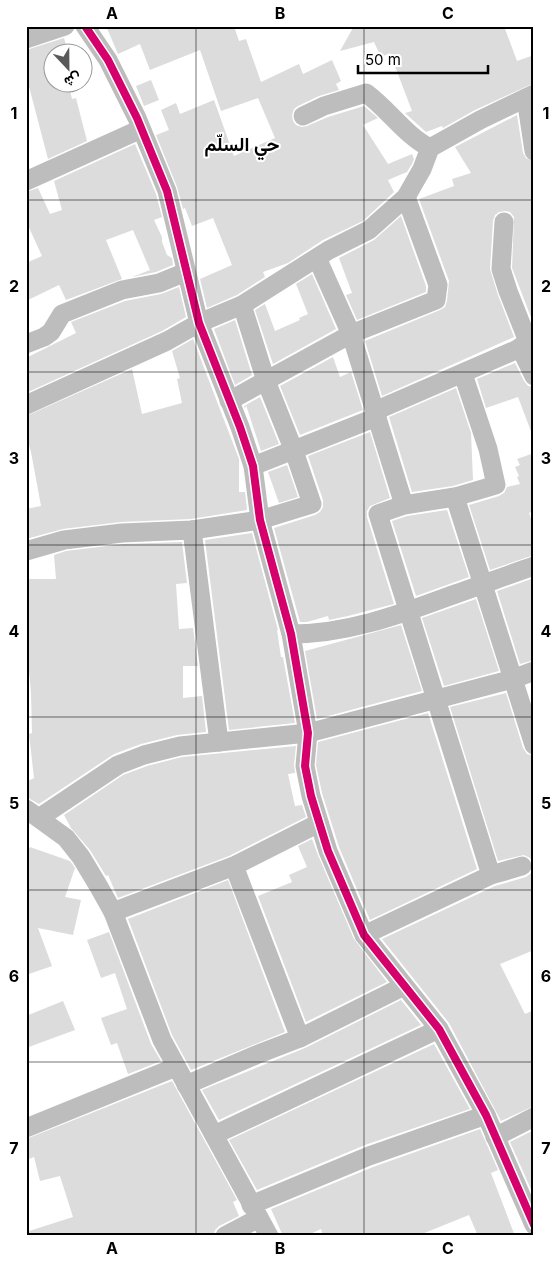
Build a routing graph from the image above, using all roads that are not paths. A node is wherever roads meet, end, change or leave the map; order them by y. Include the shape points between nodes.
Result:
1 (65, 26) edge
2 (85, 26) edge
3 (26, 39) edge
4 (530, 96) edge
5 (303, 116) dead end
6 (141, 129) junction
7 (430, 148) junction
8 (534, 151) edge
9 (26, 181) edge
10 (406, 197) junction
11 (504, 222) dead end
12 (317, 258) junction
13 (186, 272) junction
14 (242, 305) junction
15 (199, 323) junction
16 (351, 334) junction
17 (26, 344) edge
18 (528, 345) edge
19 (463, 374) junction
20 (534, 376) edge
21 (266, 381) junction
22 (229, 401) junction
23 (26, 405) edge
24 (376, 414) junction
25 (294, 451) junction
26 (253, 466) junction
27 (455, 497) junction
28 (404, 505) junction
29 (260, 520) junction
30 (192, 530) junction
31 (26, 551) edge
32 (534, 566) edge
33 (483, 584) junction
34 (408, 612) junction
35 (291, 634) junction
36 (534, 671) edge
37 (513, 680) junction
38 (436, 701) junction
39 (308, 733) junction
40 (219, 742) junction
41 (534, 745) edge
42 (33, 814) edge
43 (318, 823) junction
44 (234, 866) junction
45 (522, 866) dead end
46 (491, 876) junction
47 (113, 912) junction
48 (364, 935) junction
49 (404, 986) junction
50 (439, 1029) junction
51 (300, 1038) junction
52 (176, 1067) junction
53 (186, 1085) junction
54 (486, 1115) junction
55 (534, 1117) edge
56 (26, 1128) edge
57 (214, 1135) junction
58 (495, 1137) junction
59 (255, 1211) junction
60 (534, 1225) edge
61 (225, 1236) edge
62 (269, 1236) edge

1 - 3 street
2 - 6 street via 108,60
4 - 7 street
4 - 8 street
5 - 7 street via 366,92 417,141
6 - 9 street
6 - 13 street via 167,191
7 - 10 street
10 - 12 street via 368,230
10 - 16 street via 438,285 436,300
11 - 18 street via 501,269
12 - 14 street
12 - 16 street
13 - 15 street
13 - 17 street via 159,283 122,290 62,314 51,332
14 - 15 street
14 - 21 street
15 - 22 street
15 - 23 street
16 - 21 street
16 - 24 street
18 - 19 street
18 - 20 street
19 - 24 street
19 - 27 street via 488,449 496,485
21 - 22 street
21 - 25 street
22 - 26 street
24 - 25 street
24 - 28 street
25 - 26 street
25 - 29 street via 312,504
26 - 29 street
27 - 28 street
27 - 33 street
28 - 34 street via 378,514
29 - 30 street
29 - 35 street
30 - 31 street via 64,540
30 - 40 street
32 - 33 street
33 - 34 street
33 - 37 street
34 - 35 street via 363,626
34 - 38 street
35 - 39 street
36 - 37 street
37 - 38 street
37 - 41 street
38 - 39 street
38 - 46 street
39 - 40 street
39 - 43 street via 305,766
40 - 42 street via 180,746 118,765
42 - 47 street via 66,838
43 - 44 street
43 - 48 street
44 - 47 street
44 - 51 street
45 - 46 street
46 - 48 street
47 - 52 street via 162,1040
48 - 49 street
49 - 50 street
49 - 51 street
50 - 54 street
50 - 57 street
51 - 53 street
52 - 53 street
52 - 56 street
53 - 57 street
54 - 58 street
54 - 59 street via 368,1156
55 - 58 street
57 - 59 street
58 - 60 street
59 - 61 street
59 - 62 street

